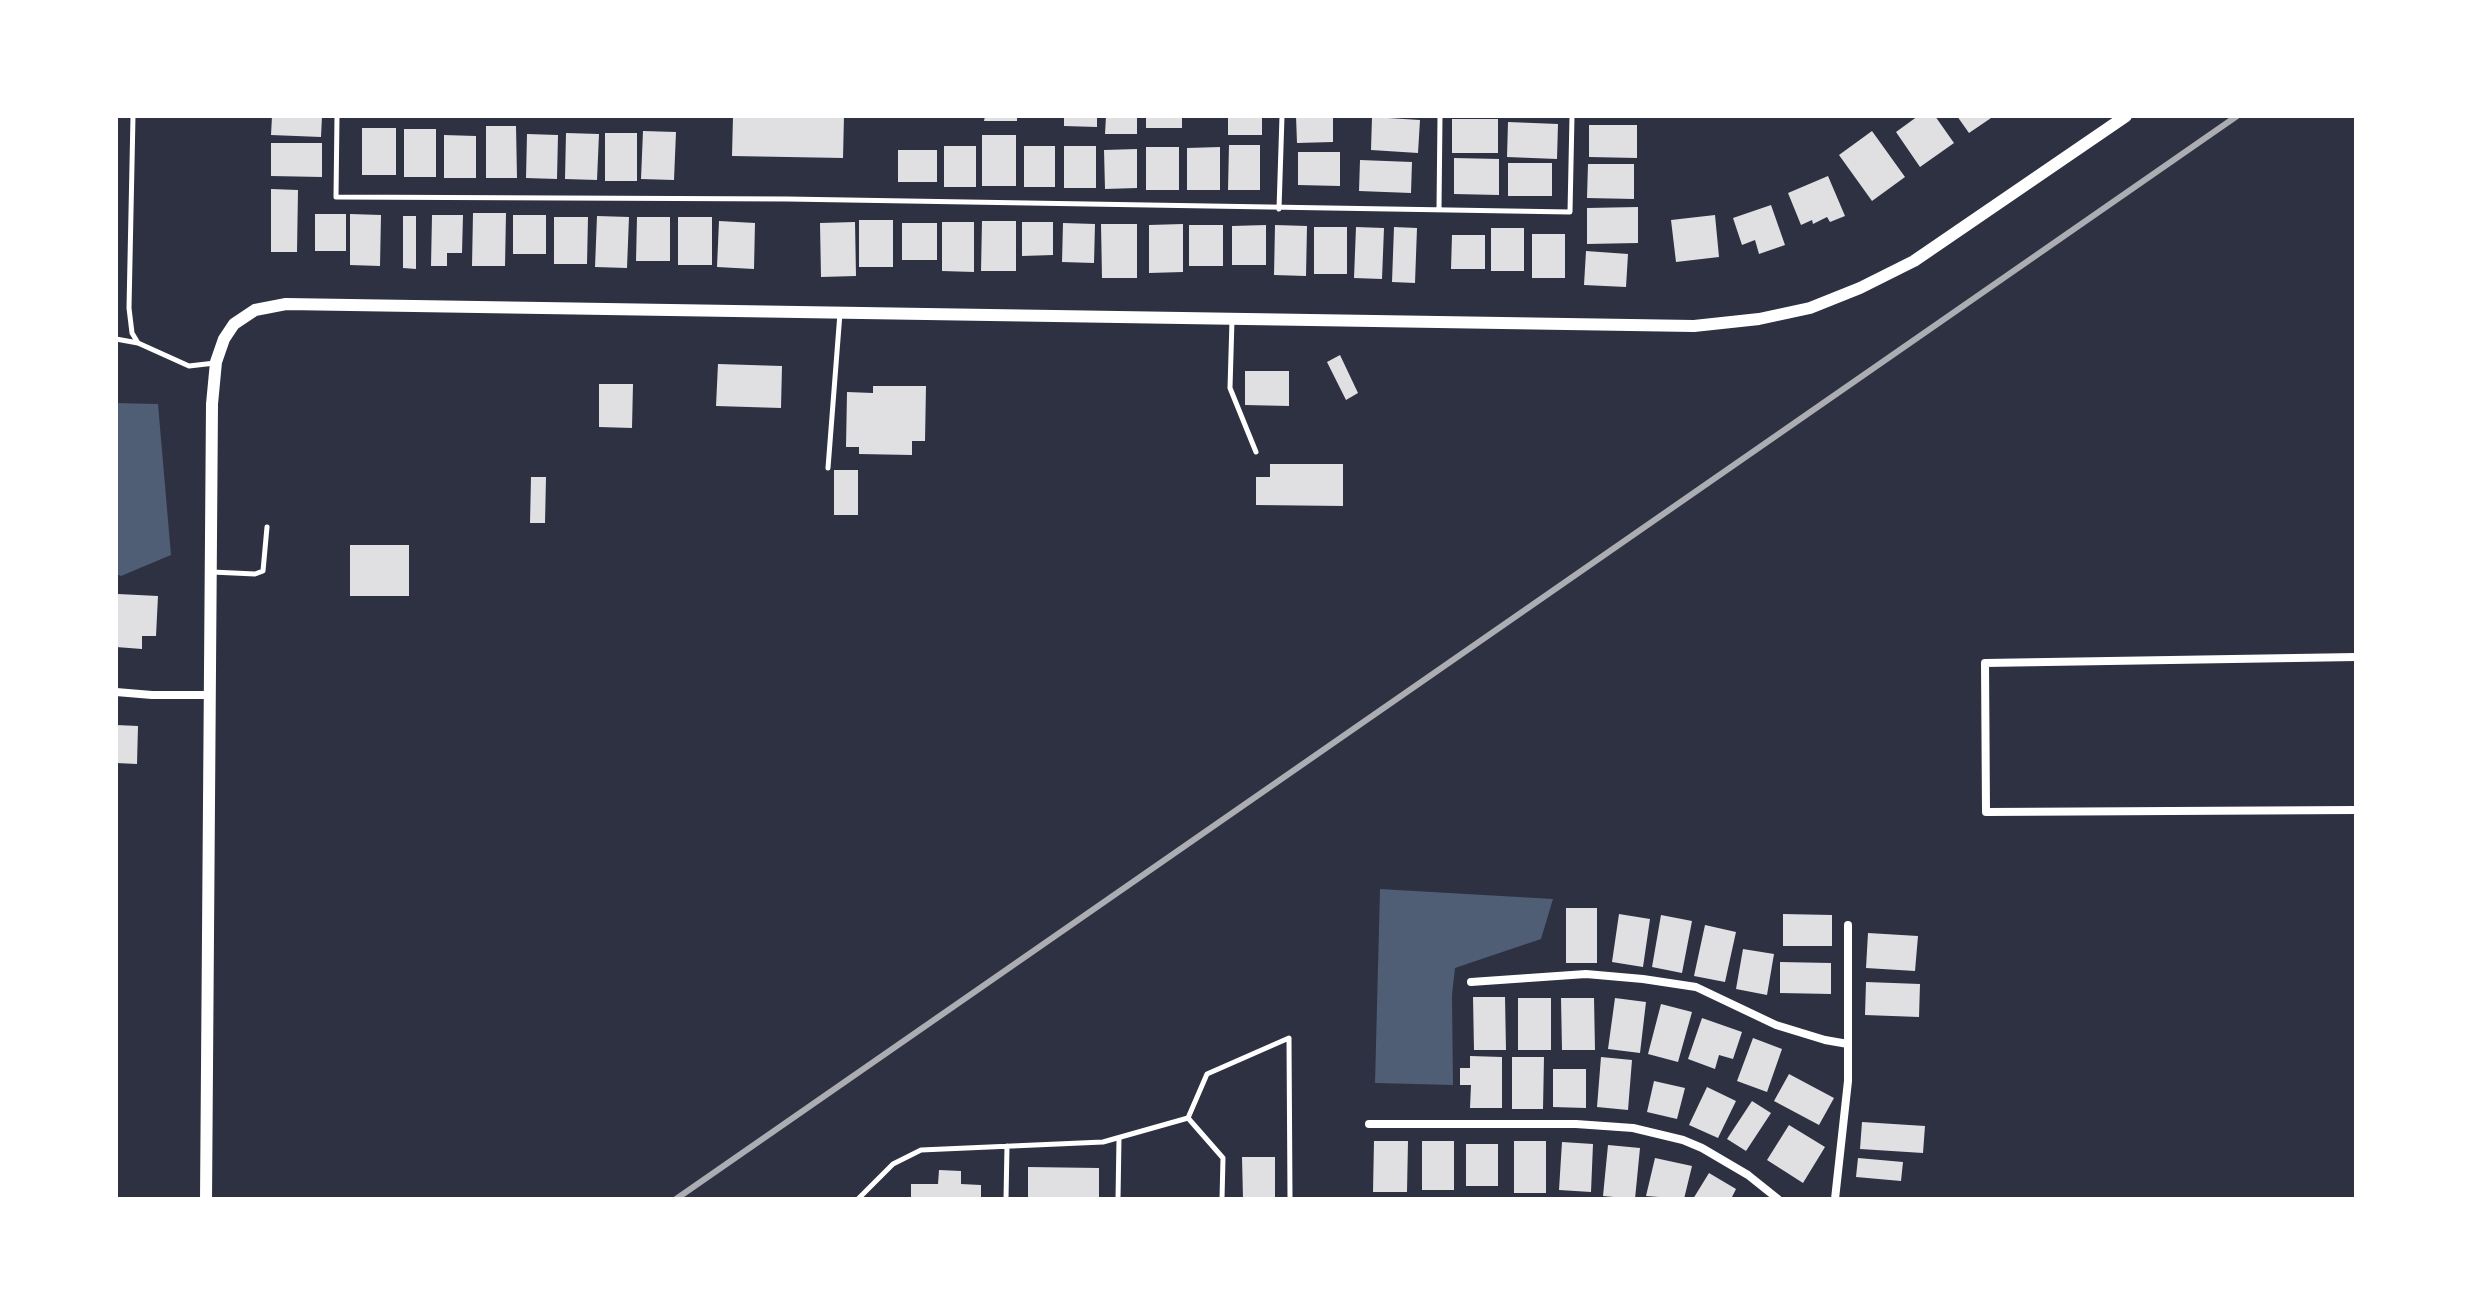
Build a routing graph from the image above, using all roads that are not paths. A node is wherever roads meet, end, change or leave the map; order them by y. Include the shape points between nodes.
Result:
1 (133, 116) edge
2 (337, 116) edge
3 (1282, 116) edge
4 (1440, 116) edge
5 (1572, 116) edge
6 (2126, 116) edge
7 (1279, 209) junction
8 (1439, 209) junction
9 (840, 312) junction
10 (1232, 319) junction
11 (116, 339) edge
12 (138, 343) junction
13 (216, 362) junction
14 (1256, 452) dead end
15 (828, 468) dead end
16 (267, 527) dead end
17 (211, 572) junction
18 (2356, 657) edge
19 (116, 692) edge
20 (210, 695) junction
21 (2356, 810) edge
22 (1848, 925) dead end
23 (1471, 982) dead end
24 (1848, 1044) junction
25 (1188, 1118) junction
26 (1369, 1124) dead end
27 (1119, 1138) junction
28 (1007, 1146) junction
29 (206, 1199) edge
30 (858, 1199) edge
31 (1006, 1199) edge
32 (1118, 1199) edge
33 (1222, 1199) edge
34 (1290, 1199) edge
35 (1778, 1199) edge
36 (1835, 1199) edge

1 - 12 lane via 129,308
2 - 7 lane via 336,197
3 - 7 lane
4 - 8 lane
5 - 8 lane via 1570,212
6 - 10 street via 1914,261 1810,308 1694,326
7 - 8 lane
9 - 10 street
9 - 13 street via 286,304 255,310 234,324
9 - 15 lane
10 - 14 lane via 1230,388
11 - 12 lane
12 - 13 lane via 189,366
13 - 17 street
16 - 17 lane via 263,571
17 - 20 street
18 - 21 street via 1985,663 1985,678 1986,812
19 - 20 street
20 - 29 street
22 - 24 street
23 - 24 street via 1586,974 1696,987 1801,1034
24 - 36 street via 1846,1117
25 - 27 lane
25 - 33 lane via 1223,1158
25 - 34 lane via 1207,1074 1289,1038
26 - 35 street via 1633,1128 1702,1148
27 - 28 lane
27 - 32 lane
28 - 30 lane via 921,1150 893,1164
28 - 31 lane

